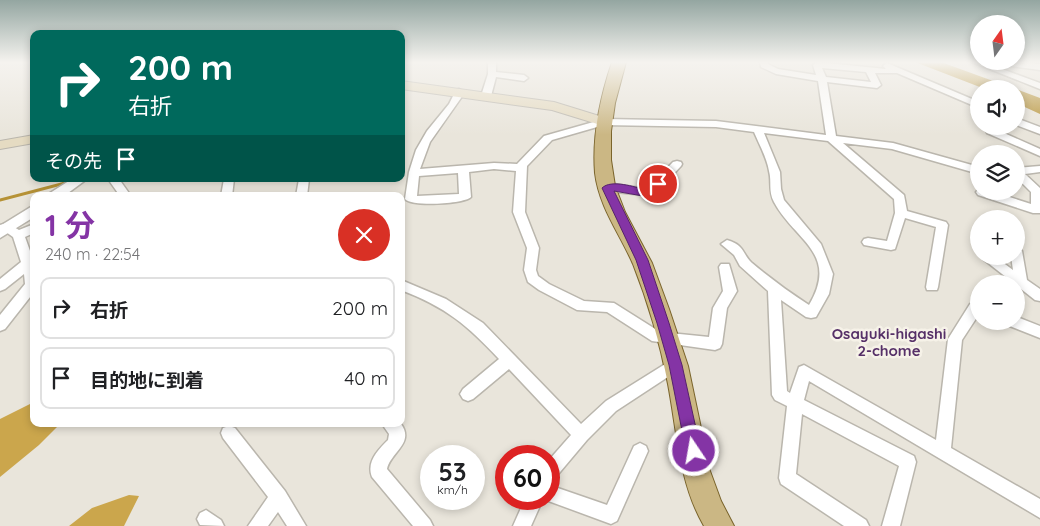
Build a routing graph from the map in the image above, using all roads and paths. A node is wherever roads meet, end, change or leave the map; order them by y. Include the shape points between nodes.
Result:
1 (414, 87) edge
2 (489, 87) edge
3 (611, 87) edge
4 (823, 87) edge
5 (934, 87) edge
6 (459, 92) junction
7 (486, 96) junction
8 (970, 102) edge
9 (604, 122) junction
10 (1025, 125) edge
11 (758, 130) junction
12 (1040, 131) edge
13 (999, 135) edge
14 (831, 138) junction
15 (30, 140) edge
16 (0, 145) edge
17 (1040, 153) edge
18 (677, 164) dead end
19 (970, 167) edge
20 (522, 168) junction
21 (463, 169) junction
22 (1040, 169) edge
23 (1025, 170) edge
24 (414, 173) junction
25 (1025, 180) edge
26 (76, 182) edge
27 (115, 182) edge
28 (607, 188) junction
29 (61, 192) edge
30 (123, 192) edge
31 (997, 200) edge
32 (901, 212) junction
33 (30, 213) edge
34 (30, 228) edge
35 (6, 231) edge
36 (868, 242) dead end
37 (727, 244) dead end
38 (28, 263) junction
39 (997, 265) edge
40 (726, 266) dead end
41 (30, 272) edge
42 (1011, 275) edge
43 (1025, 285) edge
44 (0, 286) edge
45 (405, 286) edge
46 (932, 287) dead end
47 (30, 289) edge
48 (774, 289) junction
49 (1040, 296) edge
50 (970, 316) edge
51 (0, 325) edge
52 (1025, 326) edge
53 (1040, 332) edge
54 (667, 337) junction
55 (510, 359) junction
56 (676, 365) junction
57 (468, 394) dead end
58 (795, 404) junction
59 (393, 427) edge
60 (229, 433) dead end
61 (580, 435) junction
62 (640, 451) dead end
63 (943, 452) junction
64 (560, 459) edge
65 (279, 497) junction
66 (560, 498) edge
67 (1040, 509) edge
68 (529, 510) edge
69 (258, 526) edge
70 (297, 526) edge
71 (424, 526) edge
72 (522, 526) edge
73 (720, 526) edge
74 (860, 526) edge
75 (891, 526) edge

1 - 6 main road
2 - 7 street
3 - 9 main road
4 - 14 street
5 - 8 street
6 - 7 main road
6 - 24 street via 456,101 430,133 414,162
7 - 9 main road via 554,106
9 - 11 street via 716,124
9 - 20 street via 548,138
9 - 28 main road
10 - 12 street
11 - 14 street
11 - 48 street via 775,172 779,201 817,247 827,274 822,294 811,313
13 - 17 street
14 - 19 street via 893,146
14 - 32 street via 900,198
15 - 16 main road
18 - 28 street via 649,193
20 - 21 street
20 - 54 street via 519,212 533,248 530,270 533,279 582,306 608,307 657,336
21 - 24 street
21 - 24 street via 465,197 435,200 411,199
22 - 23 street
25 - 31 street via 1037,191 1037,210
26 - 29 street
27 - 30 street
28 - 54 main road via 642,260
32 - 36 street via 891,246
32 - 46 street via 942,225
33 - 35 street
34 - 35 street
35 - 38 street
37 - 48 street via 739,252 744,263
38 - 41 street
38 - 44 street
39 - 42 street
40 - 54 street via 730,291 720,308 715,344
43 - 49 street
45 - 55 street via 459,312
47 - 51 street
48 - 58 street via 780,395
50 - 63 street via 955,339
52 - 53 street
54 - 56 main road
55 - 57 street
55 - 61 street
56 - 61 street via 611,406
56 - 73 main road via 701,485
58 - 63 street via 804,371
58 - 74 street via 787,478
58 - 75 street via 908,462
59 - 71 street via 397,431 396,442 381,458 378,471
60 - 65 street
61 - 64 street
62 - 66 street via 611,516
63 - 67 street
65 - 69 street
65 - 70 street
68 - 72 street

